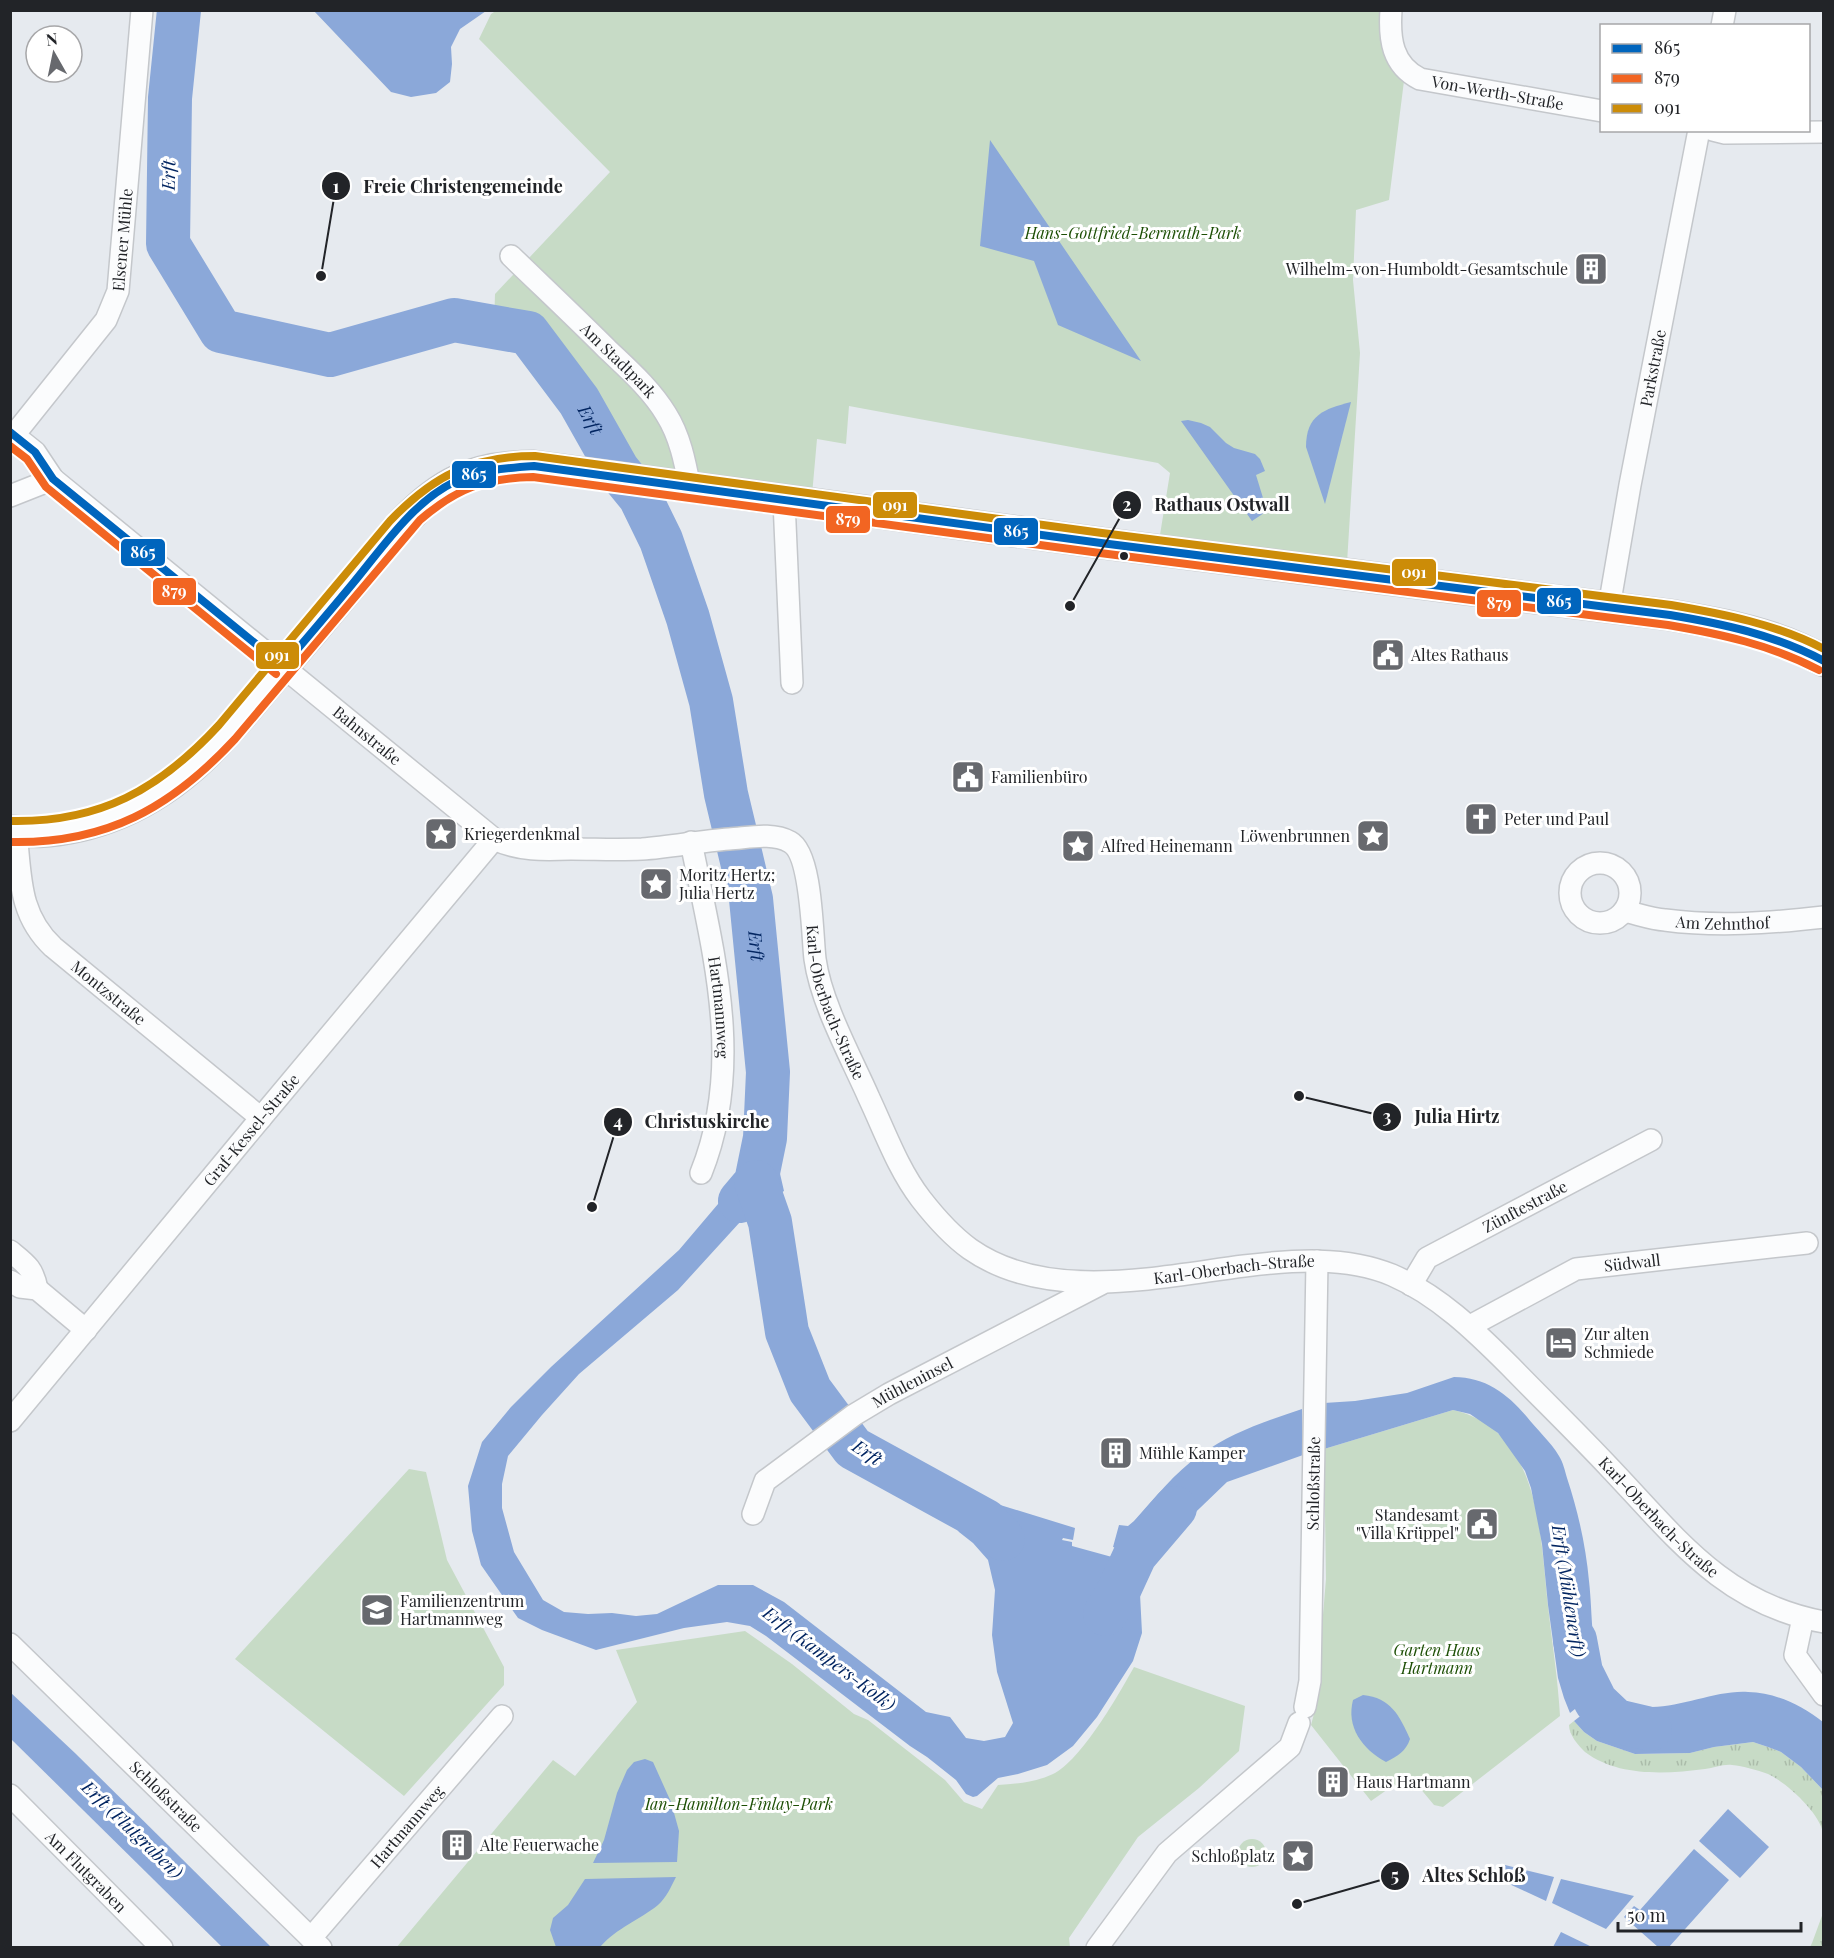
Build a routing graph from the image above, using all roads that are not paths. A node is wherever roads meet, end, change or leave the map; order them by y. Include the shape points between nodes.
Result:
1 (142, 10) edge
2 (1391, 10) edge
3 (1600, 111) edge
4 (1699, 132) edge
5 (1721, 132) edge
6 (1824, 132) edge
7 (510, 256) dead end
8 (12, 433) edge
9 (53, 479) junction
10 (690, 488) junction
11 (10, 496) edge
12 (784, 501) junction
13 (1609, 607) junction
14 (1824, 661) edge
15 (283, 666) junction
16 (792, 682) dead end
17 (13, 831) edge
18 (494, 839) junction
19 (699, 841) junction
20 (795, 846) joint
21 (1624, 911) dead end
22 (1824, 917) edge
23 (261, 1118) junction
24 (1651, 1140) dead end
25 (701, 1173) dead end
26 (1807, 1243) dead end
27 (10, 1251) edge
28 (1317, 1262) junction
29 (10, 1281) edge
30 (1101, 1283) junction
31 (1411, 1285) junction
32 (36, 1288) junction
33 (1470, 1326) junction
34 (86, 1330) junction
35 (10, 1421) edge
36 (753, 1514) dead end
37 (1803, 1618) junction
38 (1824, 1622) edge
39 (10, 1644) edge
40 (1824, 1695) edge
41 (502, 1716) dead end
42 (10, 1795) edge
43 (316, 1943) edge
44 (162, 1947) edge
45 (1097, 1947) edge

1 - 8 street, Elsener Mühle via 118,291 106,320
2 - 3 street, Von-Werth-Straße via 1391,38 1399,63 1413,76
4 - 13 street, Parkstraße
5 - 6 street
7 - 10 street, Am Stadtpark via 662,407 682,451
8 - 9 street, Bahnstraße via 35,452
9 - 11 street
9 - 15 street, Bahnstraße
10 - 12 main road, Montzstraße
10 - 15 main road, Montzstraße via 534,466 501,467 471,475 442,488 420,505
12 - 13 main road, Montzstraße
12 - 16 street
13 - 14 main road, Montzstraße via 1735,627 1783,641
15 - 17 main road, Montzstraße via 210,750 160,791 127,810 86,825 50,831
15 - 18 street, Bahnstraße
17 - 23 street, Montzstraße via 23,897 40,933
18 - 19 street, Bahnstraße via 533,850 643,849
18 - 23 street, Graf-Kessel-Straße
19 - 20 street, Bahnstraße via 764,837
19 - 25 street, Hartmannweg via 723,1033 718,1119
20 - 30 street, Karl-Oberbach-Straße via 807,878 822,990 887,1138 921,1199 977,1254 1027,1274
21 - 22 street, Am Zehnthof via 1663,920 1707,923
23 - 34 street, Graf-Kessel-Straße
24 - 31 street, Zünftestraße via 1427,1258
26 - 33 street, Südwall via 1576,1269
27 - 32 street via 30,1268
28 - 30 street, Karl-Oberbach-Straße via 1266,1263
28 - 31 street, Karl-Oberbach-Straße via 1374,1269
28 - 45 street, Schloßstraße via 1310,1681 1302,1715 1290,1747 1167,1853
29 - 32 street via 20,1287
30 - 36 street, Mühleninsel via 854,1415 765,1481
31 - 33 street, Karl-Oberbach-Straße
32 - 34 street
33 - 37 street, Karl-Oberbach-Straße via 1710,1570 1749,1597
34 - 35 street, Graf-Kessel-Straße
37 - 38 street, Karl-Oberbach-Straße
37 - 40 street via 1795,1655
39 - 43 street, Schloßstraße
41 - 43 street, Hartmannweg
42 - 44 street, Am Flutgraben

